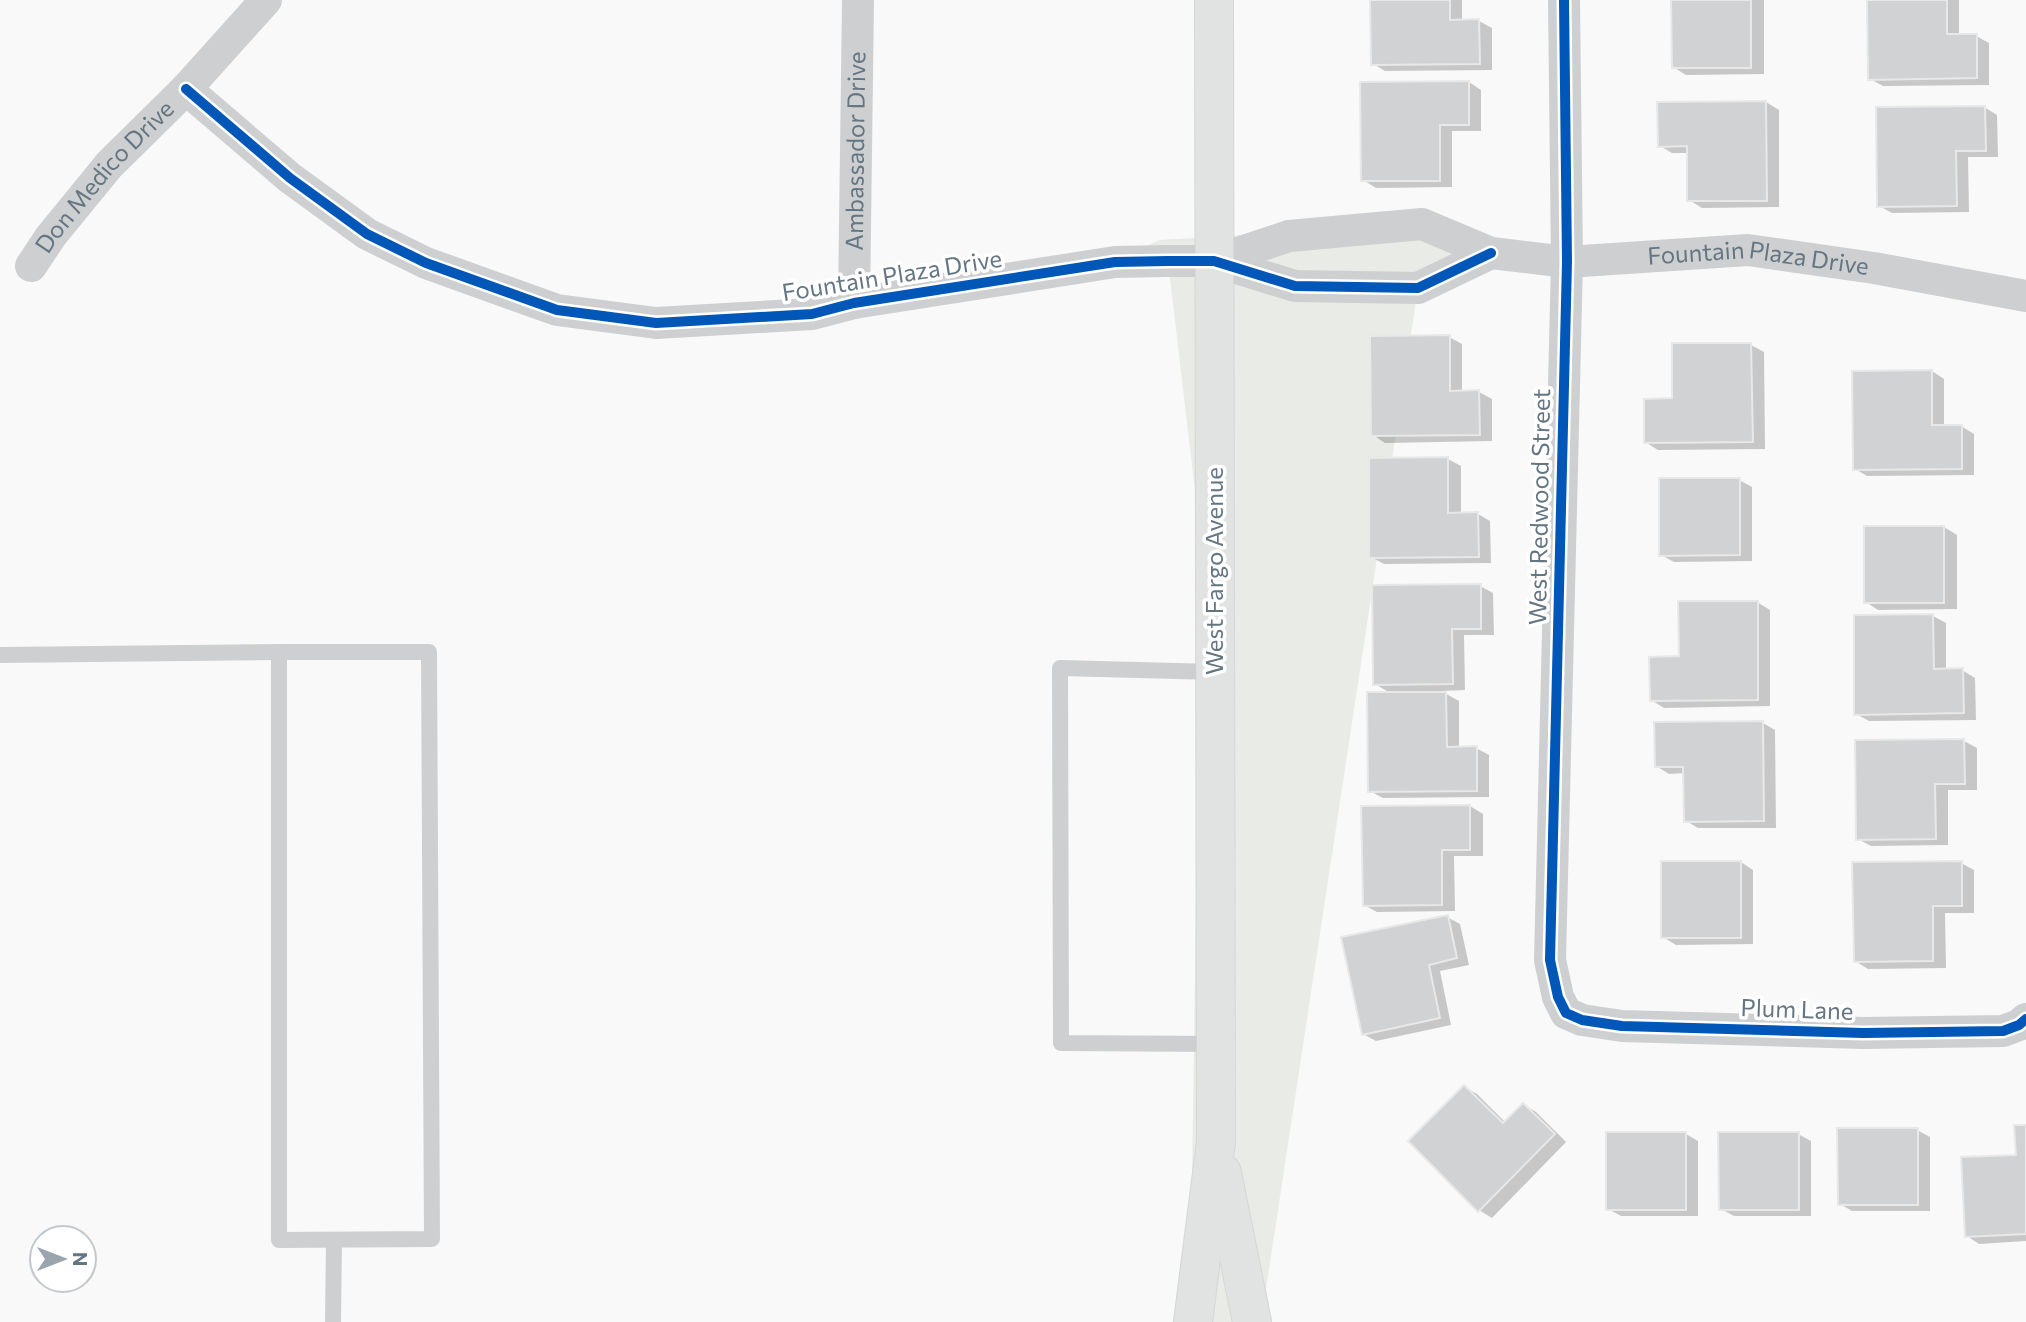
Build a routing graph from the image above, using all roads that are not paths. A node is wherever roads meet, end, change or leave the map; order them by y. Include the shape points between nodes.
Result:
1 (265, 0) edge
2 (858, 0) edge
3 (1214, 0) edge
4 (1564, 0) edge
5 (186, 89) junction
6 (1491, 253) junction
7 (1214, 261) junction
8 (1567, 262) junction
9 (31, 266) dead end
10 (2026, 296) edge
11 (854, 303) junction
12 (279, 652) junction
13 (0, 655) edge
14 (1215, 672) junction
15 (1566, 1013) joint
16 (2026, 1019) edge
17 (1216, 1044) junction
18 (1216, 1142) junction
19 (334, 1241) junction
20 (333, 1322) edge
21 (1193, 1322) edge
22 (1252, 1322) edge

1 - 5 street, Don Medico Drive
2 - 11 street, Ambassador Drive
3 - 7 main road, West Fargo Avenue
4 - 8 street, West Redwood Street
5 - 9 street, Don Medico Drive via 109,165
5 - 11 street, Fountain Plaza Drive via 290,178 367,234 426,263 557,310 656,323 812,314
6 - 7 street, Fountain Plaza Drive via 1422,224 1289,236
6 - 7 street, Fountain Plaza Drive via 1418,288 1295,286
6 - 8 street, Fountain Plaza Drive
7 - 11 street, Fountain Plaza Drive via 1115,262
7 - 14 main road, West Fargo Avenue
8 - 10 street, Fountain Plaza Drive via 1748,250
8 - 15 street, West Redwood Street via 1550,960
12 - 13 lane
12 - 19 lane via 279,1240
12 - 19 lane via 429,652 432,1239
14 - 17 main road, West Fargo Avenue
14 - 17 lane via 1060,668 1061,1043
15 - 16 street, Plum Lane via 1622,1026 1863,1033 2003,1031
17 - 18 main road, West Fargo Avenue
18 - 21 main road, West Fargo Avenue
18 - 22 main road, West Fargo Avenue
19 - 20 lane

